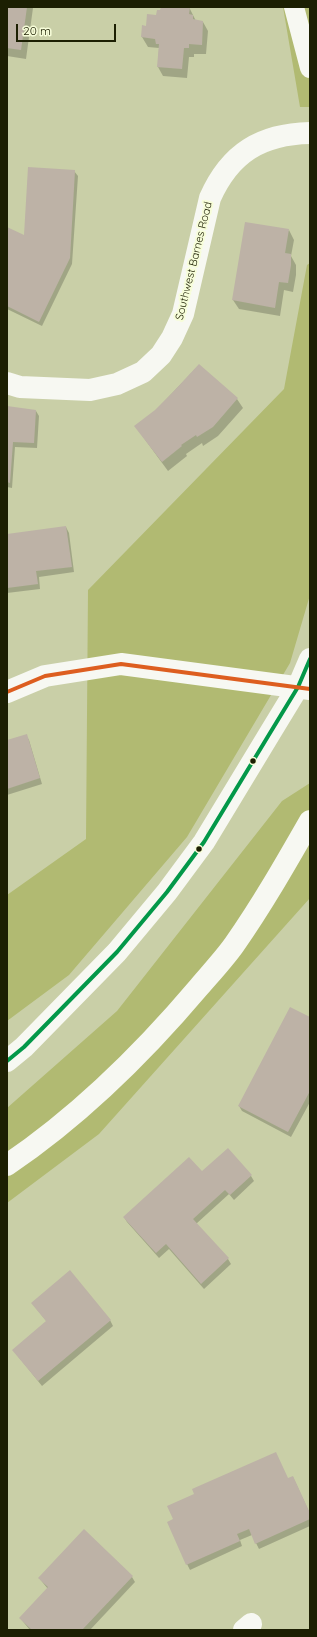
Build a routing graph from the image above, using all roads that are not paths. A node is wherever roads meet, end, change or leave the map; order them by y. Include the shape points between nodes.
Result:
1 (294, 7) edge
2 (310, 68) edge
3 (310, 133) edge
4 (7, 383) edge
5 (310, 659) edge
6 (304, 688) edge
7 (7, 692) edge
8 (310, 821) edge
9 (7, 1061) edge
10 (7, 1166) edge

1 - 2 lane
3 - 4 street, Southwest Barnes Road via 291,134 252,147 238,158 215,186 183,314 164,350 143,372 117,384 90,390 20,387
5 - 6 street
6 - 7 street via 121,664 45,676
6 - 9 street via 204,842 167,892 117,952 40,1032
8 - 10 street via 234,945 182,1007 139,1054 78,1110

